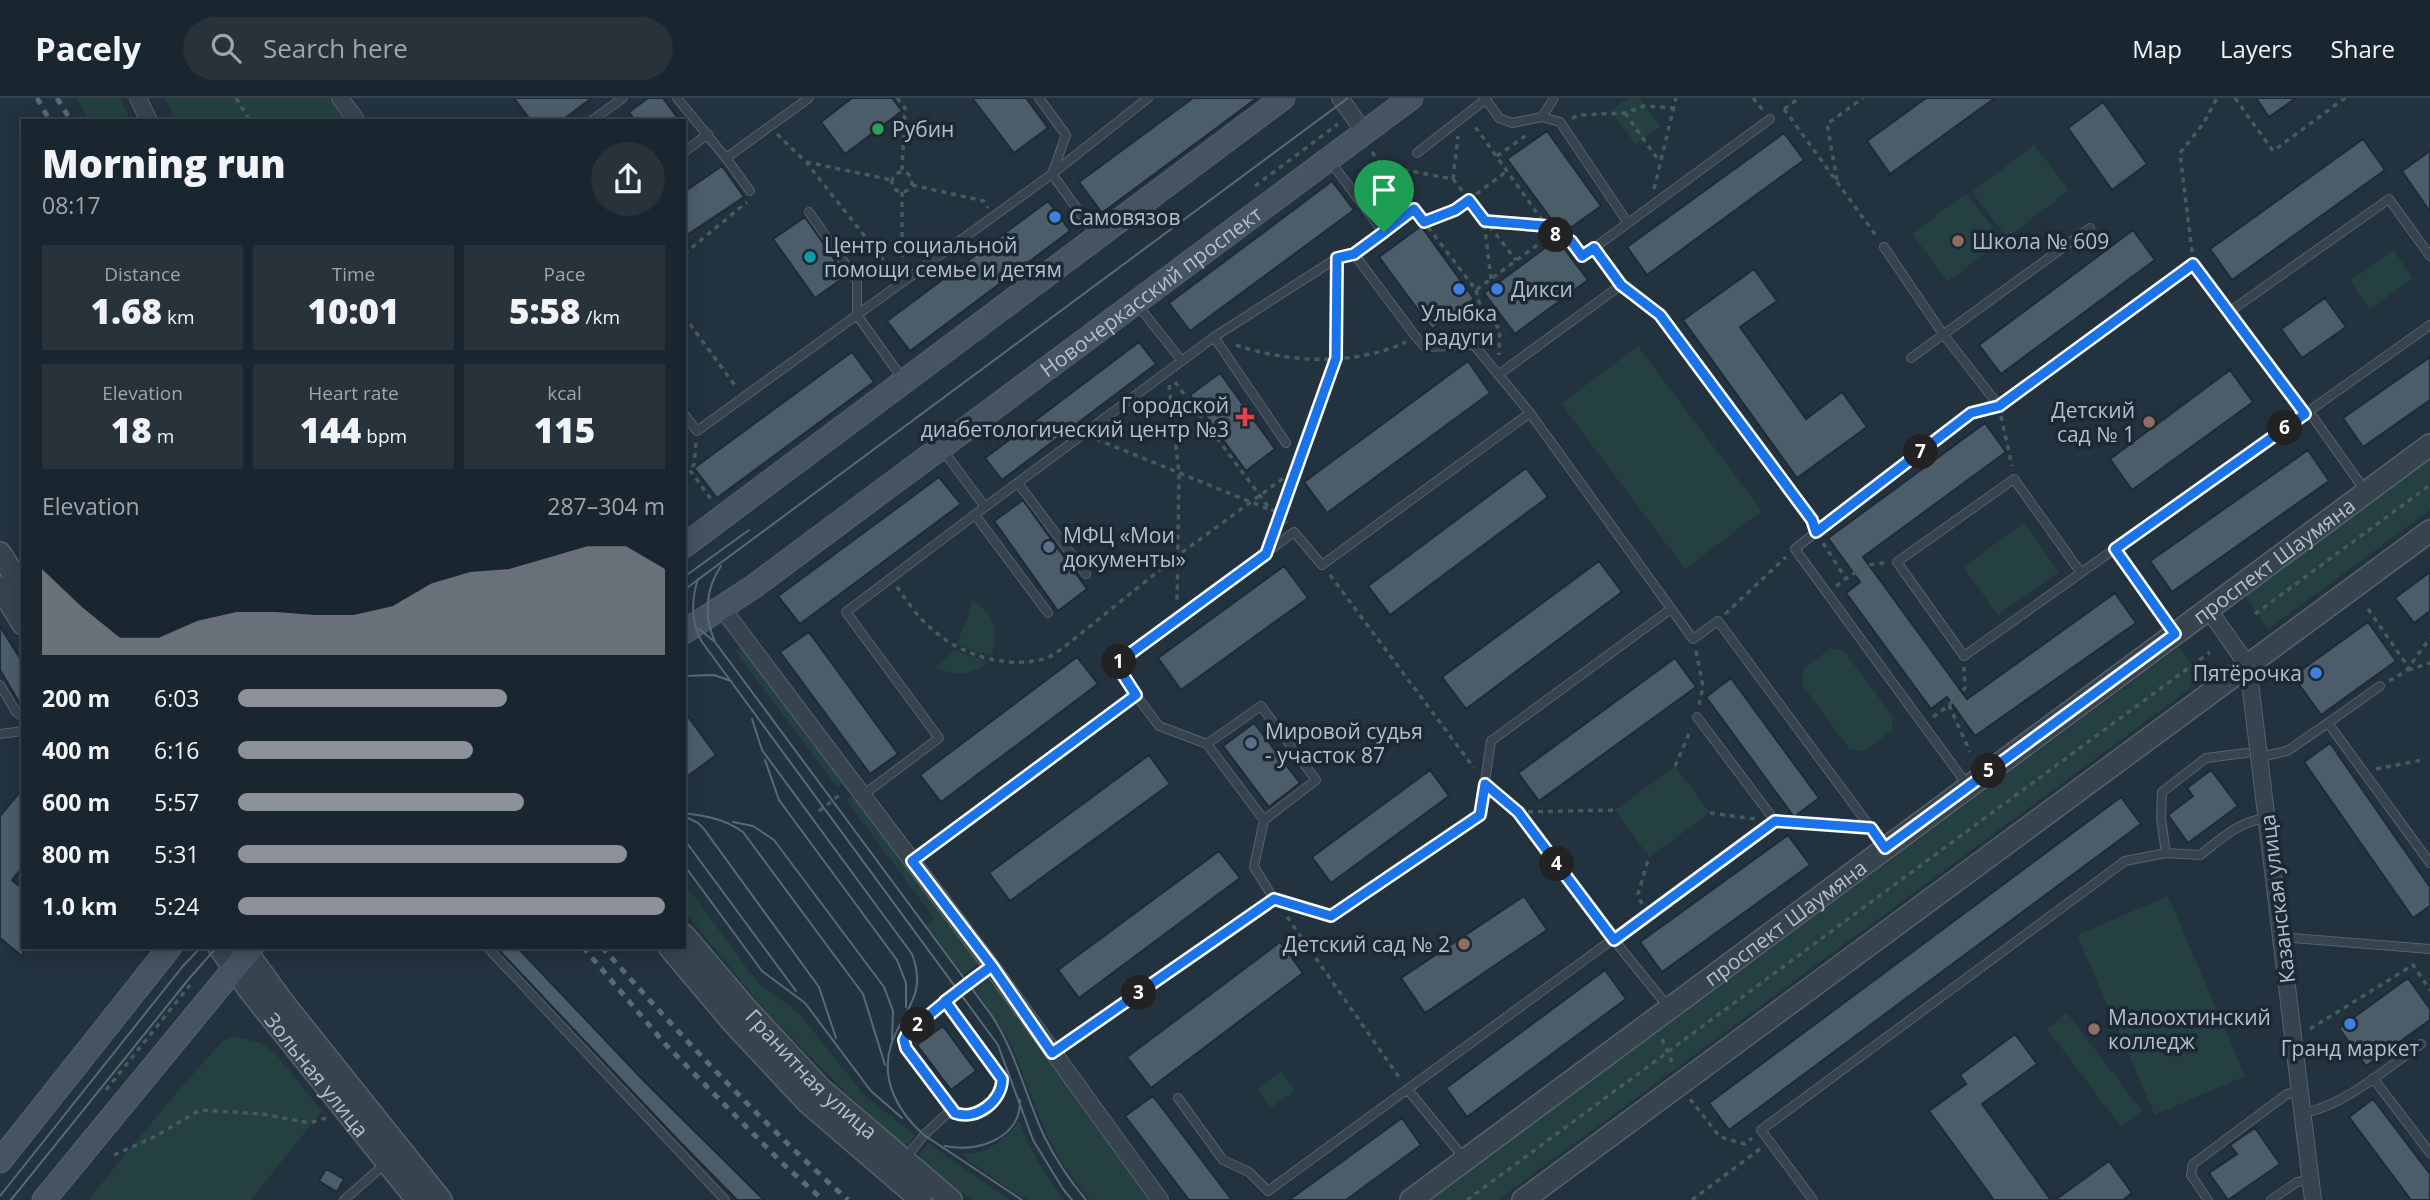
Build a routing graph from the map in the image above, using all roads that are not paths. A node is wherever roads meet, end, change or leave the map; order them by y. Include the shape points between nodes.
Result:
1 (138, 98) edge
2 (340, 98) edge
3 (623, 98) edge
4 (677, 98) edge
5 (808, 98) edge
6 (1039, 98) edge
7 (1148, 98) edge
8 (1283, 98) edge
9 (1340, 98) edge
10 (1411, 98) edge
11 (1554, 98) edge
12 (1486, 99) edge
13 (1542, 117) junction
14 (148, 119) edge
15 (356, 119) edge
16 (594, 119) edge
17 (1770, 119) road end
18 (708, 134) junction
19 (1367, 141) junction
20 (686, 150) edge
21 (1417, 153) dead end
22 (726, 158) junction
23 (1329, 159) junction
24 (1052, 174) junction
25 (750, 191) road end
26 (1414, 209) road end
27 (809, 212) dead end
28 (1628, 223) junction
29 (2090, 228) dead end
30 (1384, 232) junction
31 (1098, 238) junction
32 (1884, 247) road end
33 (1354, 254) junction
34 (2430, 256) edge
35 (1621, 285) junction
36 (1135, 302) junction
37 (2230, 312) junction
38 (857, 315) junction
39 (1660, 315) road end
40 (2430, 325) edge
41 (1943, 334) junction
42 (1214, 337) junction
43 (1910, 358) dead end
44 (1182, 361) junction
45 (1498, 375) junction
46 (904, 381) junction
47 (1530, 412) junction
48 (2305, 414) junction
49 (686, 417) edge
50 (1286, 443) dead end
51 (2430, 445) edge
52 (940, 446) junction
53 (1018, 483) junction
54 (2367, 493) junction
55 (985, 507) junction
56 (975, 514) junction
57 (1812, 520) road end
58 (2430, 531) edge
59 (686, 545) edge
60 (2115, 549) junction
61 (0, 553) edge
62 (2081, 573) junction
63 (1086, 574) dead end
64 (14, 595) edge
65 (722, 608) junction
66 (1671, 609) junction
67 (2208, 610) junction
68 (1048, 613) dead end
69 (21, 618) edge
70 (686, 631) edge
71 (2175, 634) junction
72 (2249, 666) junction
73 (0, 685) edge
74 (2380, 686) road end
75 (1136, 695) junction
76 (21, 716) edge
77 (1697, 717) dead end
78 (2328, 723) junction
79 (21, 731) edge
80 (1, 732) edge
81 (1207, 744) junction
82 (2253, 755) junction
83 (1968, 786) junction
84 (856, 791) junction
85 (2267, 818) junction
86 (1264, 820) junction
87 (1885, 848) junction
88 (2166, 853) junction
89 (912, 861) junction
90 (2430, 863) edge
91 (1274, 899) junction
92 (686, 937) edge
93 (2281, 937) junction
94 (1614, 940) junction
95 (168, 949) edge
96 (489, 949) edge
97 (671, 949) edge
98 (2430, 949) edge
99 (244, 953) edge
100 (992, 966) junction
101 (945, 1001) junction
102 (1670, 1010) junction
103 (2421, 1044) dead end
104 (1052, 1053) junction
105 (2373, 1078) junction
106 (1408, 1090) junction
107 (2300, 1092) junction
108 (1178, 1098) dead end
109 (953, 1109) junction
110 (2303, 1112) junction
111 (2430, 1153) edge
112 (394, 1156) junction
113 (1465, 1159) junction
114 (904, 1160) junction
115 (0, 1161) edge
116 (2311, 1180) junction
117 (44, 1200) edge
118 (344, 1200) edge
119 (417, 1200) edge
120 (440, 1200) edge
121 (725, 1200) edge
122 (921, 1200) edge
123 (951, 1200) edge
124 (1160, 1200) edge
125 (1411, 1200) edge
126 (1523, 1200) edge
127 (1813, 1200) edge
128 (2208, 1200) edge
129 (2271, 1200) edge
130 (2314, 1200) edge

1 - 14 street
2 - 15 street
3 - 16 lane
4 - 18 lane
5 - 22 lane
6 - 24 lane via 1066,135
7 - 24 lane
8 - 31 main road
9 - 19 street
10 - 19 main road, Новочеркасский проспект
11 - 13 lane
12 - 13 lane via 1499,118 1512,123
12 - 21 lane
13 - 28 lane via 1560,122
17 - 28 lane
18 - 20 lane
18 - 22 lane
19 - 23 main road, Новочеркасский проспект
22 - 25 lane
23 - 30 lane
23 - 36 main road, Новочеркасский проспект
24 - 31 lane
24 - 38 lane
26 - 30 lane
27 - 38 lane via 857,281
28 - 35 lane via 1594,248
29 - 41 lane
30 - 33 lane
31 - 46 main road
32 - 41 lane
33 - 42 lane via 1337,258
33 - 45 lane via 1425,347 1474,345
34 - 37 lane via 2389,199
35 - 39 lane
35 - 45 lane
36 - 44 lane
36 - 52 main road, Новочеркасский проспект
37 - 41 lane via 2193,264 1999,406
37 - 48 lane
38 - 46 lane
38 - 49 lane via 696,431
40 - 48 lane
41 - 43 lane
42 - 44 lane
42 - 50 lane
44 - 53 lane
45 - 47 lane
46 - 59 main road
47 - 66 lane
47 - 75 lane via 1322,565 1294,532 1116,664
48 - 54 lane via 2313,417
48 - 60 lane
51 - 54 street, проспект Шаумяна
52 - 55 lane
52 - 65 main road, Новочеркасский проспект
53 - 55 lane
53 - 63 lane
54 - 67 street, проспект Шаумяна
55 - 56 lane
56 - 68 lane
56 - 84 lane via 846,612 939,738
57 - 83 lane via 1816,532 1796,549
58 - 72 street
60 - 62 lane
60 - 71 lane
61 - 64 street
62 - 62 lane via 2014,479 1897,562 1964,656
64 - 69 street
65 - 70 main road, Новочеркасский проспект
65 - 84 street
66 - 87 lane via 1693,639 1718,621
66 - 91 lane via 1491,741 1480,815 1331,916
67 - 71 street, проспект Шаумяна
67 - 72 street, Казанская улица
71 - 83 street, проспект Шаумяна
72 - 82 street, Казанская улица
72 - 126 street
73 - 76 lane
74 - 78 lane
75 - 81 lane via 1159,726
75 - 89 lane
77 - 94 lane via 1775,821
78 - 82 lane via 2287,751
78 - 90 lane
79 - 80 lane
81 - 86 lane
81 - 86 lane via 1261,706 1269,716 1316,780
82 - 85 street, Казанская улица
82 - 88 lane via 2206,758 2162,792
83 - 87 street, проспект Шаумяна
84 - 89 street
85 - 88 lane via 2240,825 2200,855
85 - 93 street, Казанская улица
86 - 91 lane via 1254,867
87 - 102 street, проспект Шаумяна
88 - 127 lane via 2125,861 1761,1130
89 - 100 street
91 - 104 lane
92 - 114 street, Гранитная улица via 821,1090
93 - 98 lane
93 - 107 street, Казанская улица
94 - 102 lane
94 - 106 lane
95 - 115 main road
96 - 121 lane
97 - 122 street, Гранитная улица via 808,1103
99 - 112 street, Зольная улица
99 - 117 main road
100 - 101 lane
100 - 104 street
101 - 109 lane via 904,1040
101 - 109 lane via 1002,1079 998,1097 986,1107 969,1115
102 - 113 street, проспект Шаумяна
103 - 105 lane
104 - 124 street
105 - 110 lane via 2321,1110
105 - 111 lane
106 - 108 lane via 1268,1191 1249,1172 1223,1160
106 - 113 lane
107 - 110 street, Казанская улица
107 - 128 lane via 2287,1094 2193,1164 2191,1175
109 - 114 lane
110 - 116 street, Казанская улица
112 - 118 lane
112 - 119 street, Зольная улица
112 - 120 street, Зольная улица
113 - 125 street, проспект Шаумяна
114 - 123 street, Гранитная улица
116 - 129 lane via 2297,1182
116 - 130 street, Казанская улица

